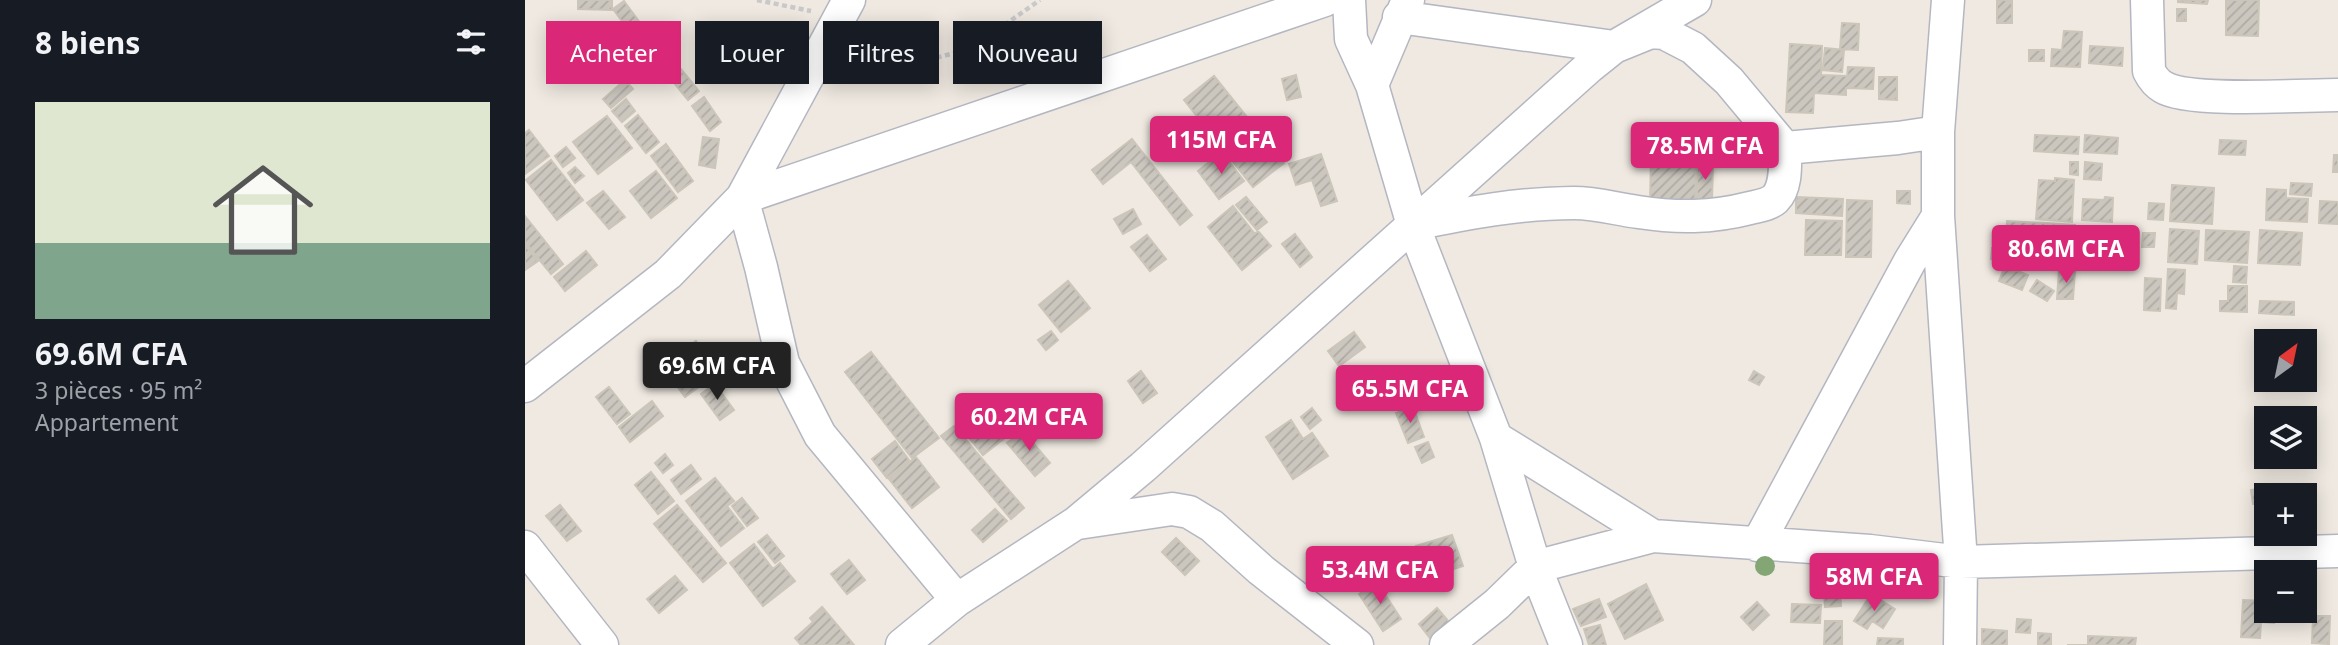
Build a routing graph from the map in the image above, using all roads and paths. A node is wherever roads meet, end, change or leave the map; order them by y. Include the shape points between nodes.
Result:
1 (757, 0) edge
2 (1040, 0) edge
3 (1349, 0) edge
4 (1695, 0) edge
5 (1948, 0) edge
6 (2147, 0) edge
7 (1315, 4) edge
8 (845, 8) edge
9 (1404, 9) edge
10 (1351, 39) junction
11 (1614, 47) junction
12 (1372, 85) junction
13 (2338, 95) edge
14 (1938, 132) junction
15 (1785, 148) junction
16 (742, 198) junction
17 (1938, 216) junction
18 (1413, 225) junction
19 (525, 386) edge
20 (1496, 438) junction
21 (1076, 523) junction
22 (1653, 536) junction
23 (1758, 545) junction
24 (525, 547) edge
25 (2338, 551) edge
26 (1961, 562) junction
27 (1535, 567) junction
28 (957, 600) junction
29 (603, 645) edge
30 (902, 645) edge
31 (1356, 645) edge
32 (1446, 645) edge
33 (1566, 645) edge
34 (1960, 645) edge

1 - 8 path
2 - 8 path via 970,49 939,57
3 - 10 street
4 - 11 street
5 - 14 street
6 - 13 street via 2148,71 2163,88 2220,96
7 - 10 street
7 - 16 street
8 - 16 street
9 - 11 street
9 - 12 street
10 - 12 street
11 - 15 street via 1651,32 1682,40 1729,81
11 - 18 street
12 - 18 street
14 - 15 street
14 - 17 street
15 - 18 street via 1784,177 1774,200 1732,213 1685,218 1609,205 1550,204 1493,208
16 - 19 street via 668,274
16 - 28 street via 783,363 820,435
17 - 23 street
17 - 26 street
18 - 20 street
18 - 21 street
20 - 22 street
20 - 27 street
21 - 28 street
21 - 31 street via 1172,509 1189,512
22 - 23 street
22 - 27 street
23 - 26 street
24 - 29 street
25 - 26 street
26 - 34 street
27 - 32 street
27 - 33 street
28 - 30 street

